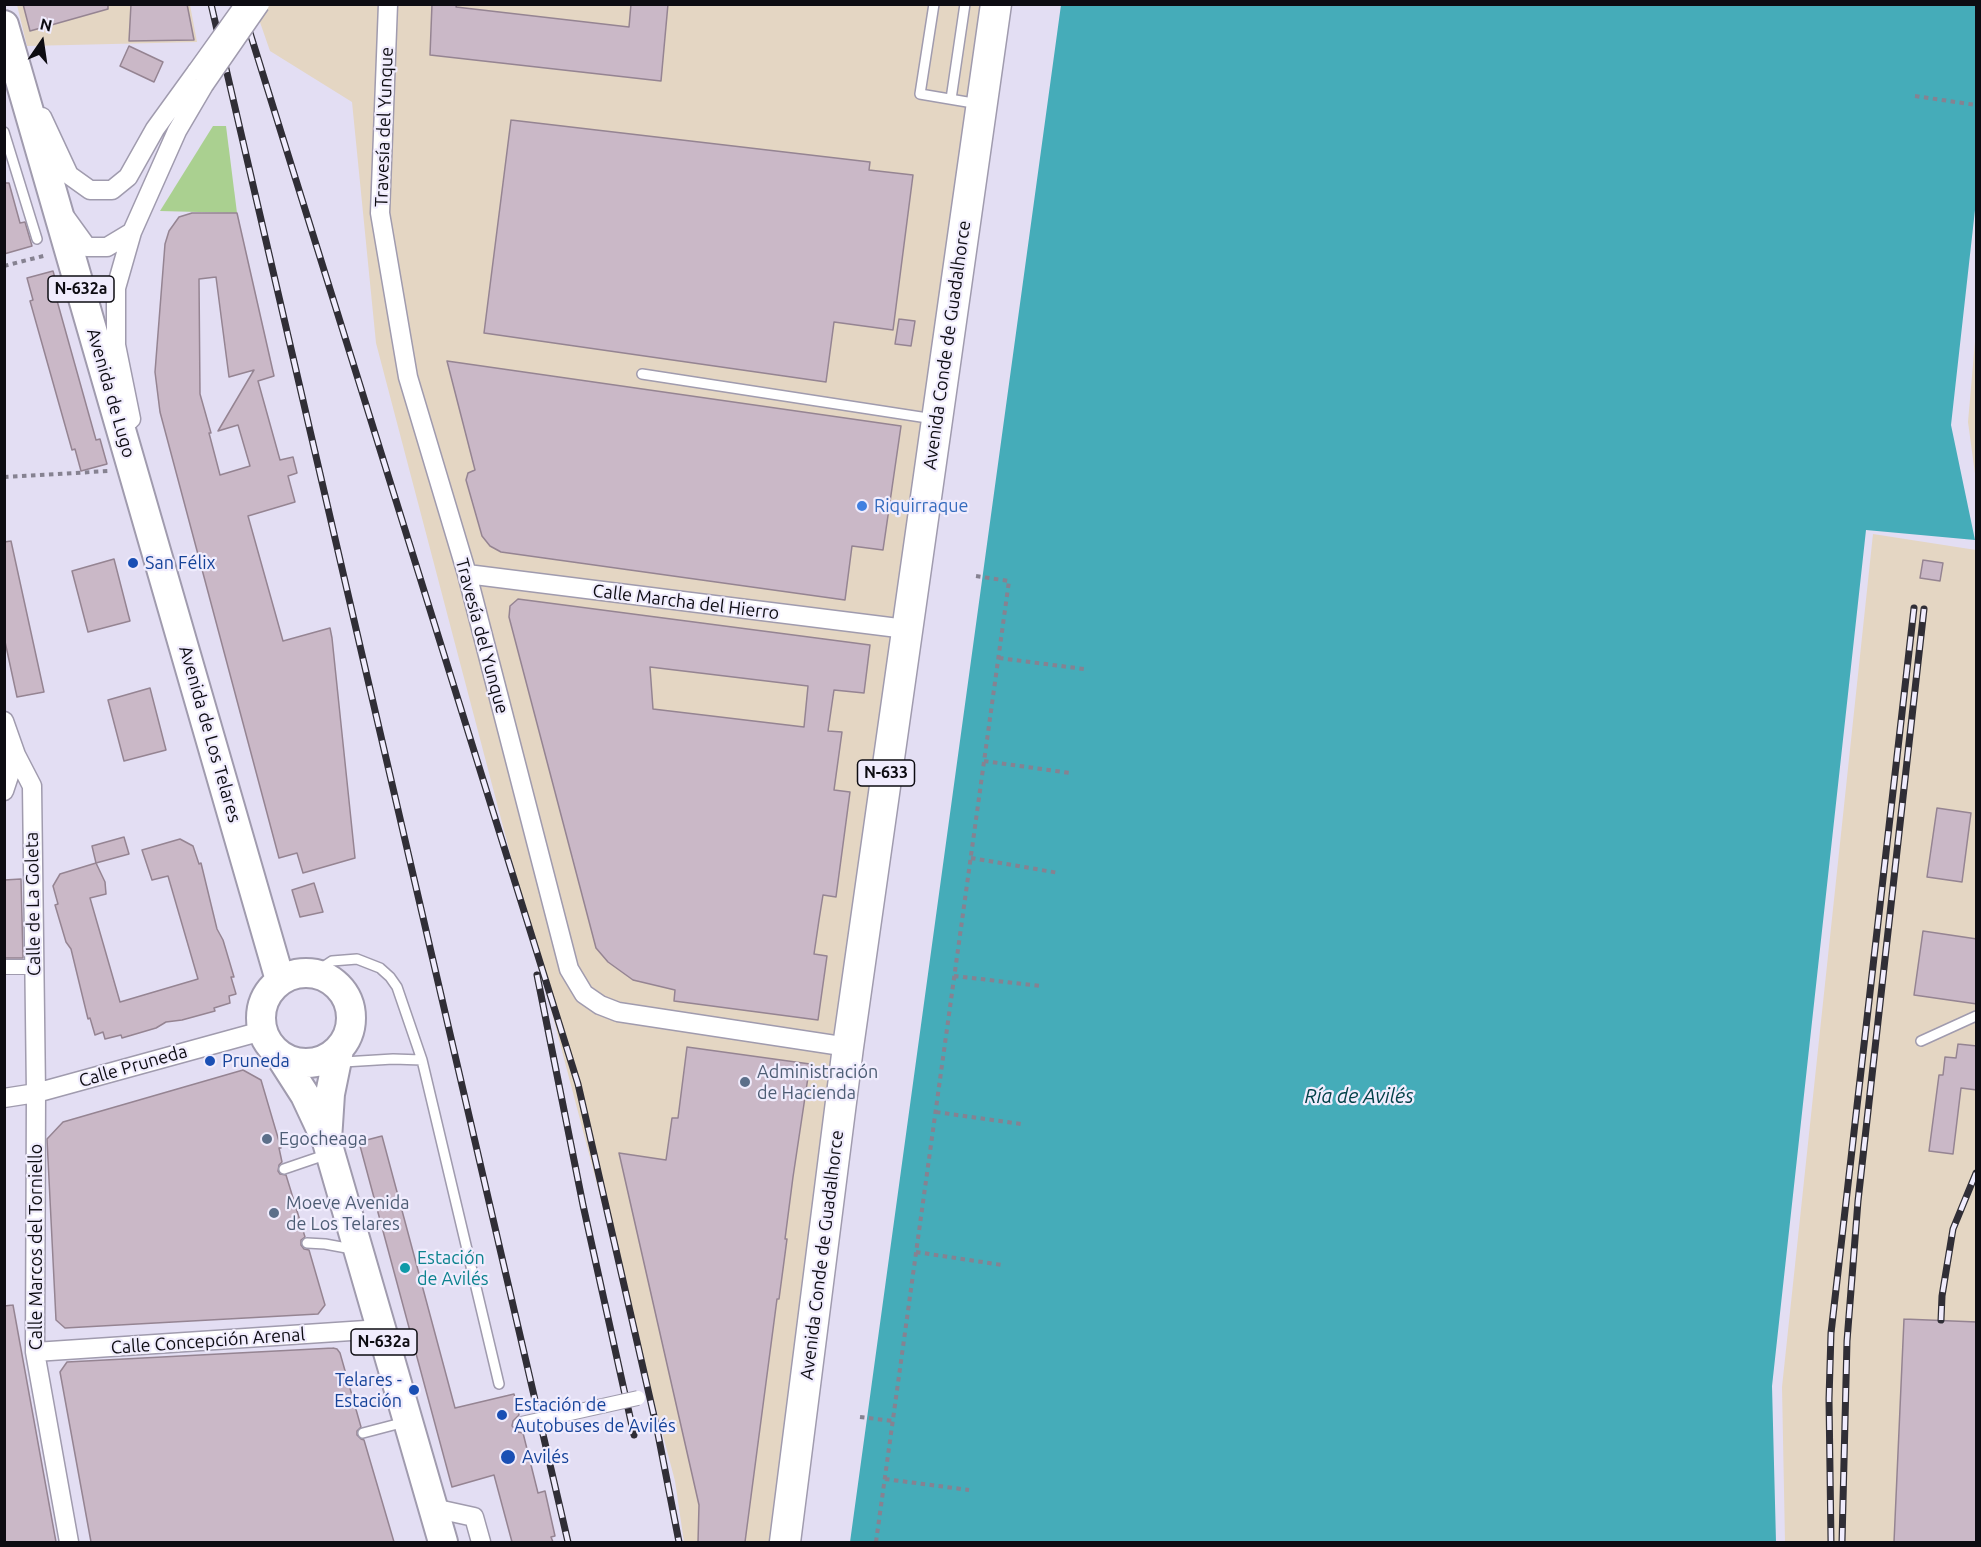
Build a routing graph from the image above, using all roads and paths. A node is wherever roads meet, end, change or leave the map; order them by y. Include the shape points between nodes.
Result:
1 (244, 4) edge
2 (260, 4) edge
3 (388, 4) edge
4 (934, 4) edge
5 (965, 4) edge
6 (996, 4) edge
7 (4, 25) edge
8 (16, 63) junction
9 (201, 78) junction
10 (1915, 96) dead end
11 (951, 99) junction
12 (982, 104) junction
13 (1977, 105) edge
14 (4, 132) edge
15 (57, 205) junction
16 (132, 232) junction
17 (37, 239) dead end
18 (70, 249) junction
19 (4, 266) edge
20 (642, 374) dead end
21 (936, 419) junction
22 (133, 468) junction
23 (4, 477) edge
24 (158, 553) junction
25 (467, 574) junction
26 (976, 576) dead end
27 (906, 629) junction
28 (999, 658) junction
29 (1084, 669) dead end
30 (4, 722) edge
31 (10, 754) edge
32 (984, 761) junction
33 (1070, 773) dead end
34 (4, 791) edge
35 (971, 858) junction
36 (1059, 873) dead end
37 (261, 915) junction
38 (4, 967) edge
39 (34, 967) junction
40 (314, 973) junction
41 (954, 976) junction
42 (280, 980) junction
43 (1041, 986) dead end
44 (1977, 1016) edge
45 (261, 1031) junction
46 (1921, 1041) dead end
47 (848, 1047) junction
48 (280, 1056) junction
49 (422, 1060) junction
50 (339, 1069) junction
51 (36, 1093) junction
52 (4, 1098) edge
53 (935, 1112) junction
54 (1021, 1124) dead end
55 (329, 1148) junction
56 (284, 1169) dead end
57 (307, 1243) dead end
58 (358, 1250) junction
59 (916, 1252) junction
60 (1002, 1265) dead end
61 (381, 1329) junction
62 (35, 1352) junction
63 (499, 1384) dead end
64 (638, 1398) dead end
65 (860, 1416) dead end
66 (407, 1421) junction
67 (892, 1421) junction
68 (521, 1424) dead end
69 (363, 1433) dead end
70 (885, 1479) junction
71 (969, 1490) dead end
72 (433, 1508) junction
73 (69, 1542) edge
74 (442, 1542) edge
75 (481, 1542) edge
76 (785, 1542) edge
77 (876, 1542) edge

1 - 9 street, bridge
2 - 9 street, bridge
3 - 25 street, Travesía del Yunque via 380,213 408,377
4 - 11 lane via 920,94
5 - 11 lane
6 - 12 highway, Avenida Conde de Guadalhorce / N-633
7 - 8 main road, Avenida de Lugo / N-632a
8 - 9 street via 69,176 90,190 112,190 128,177 155,129
8 - 15 main road, Avenida de Lugo / N-632a
9 - 16 street
10 - 13 path
11 - 12 lane
12 - 21 highway, Avenida Conde de Guadalhorce / N-633
14 - 17 lane
15 - 16 street via 87,247 107,247
15 - 18 main road, Avenida de Lugo / N-632a
16 - 24 street via 116,288 116,345
18 - 19 path
18 - 22 main road, Avenida de Lugo / N-632a
20 - 21 lane
21 - 27 highway, Avenida Conde de Guadalhorce / N-633
22 - 23 path
22 - 24 main road, Avenida de Lugo / N-632a
24 - 37 main road, Avenida de Los Telares / N-632a
25 - 27 street, Calle Marcha del Hierro
25 - 47 street, Travesía del Yunque via 569,969 584,994 618,1012
26 - 28 path via 1009,580
27 - 47 highway, Avenida Conde de Guadalhorce / N-633
28 - 29 path
28 - 32 path
30 - 31 street, Calle de La Goleta
31 - 34 street
31 - 39 street, Calle de La Goleta via 32,786
32 - 33 path
32 - 35 path
35 - 36 path
35 - 41 path
37 - 40 main road, Avenida de Los Telares / N-632a
37 - 42 main road, Avenida de Los Telares / N-632a
38 - 39 street
39 - 51 street, Calle de La Goleta
40 - 42 main road via 298,973
40 - 49 lane via 332,961 357,959 390,976
40 - 50 main road, N-632a via 329,979 343,992 350,1006 351,1022
41 - 43 path
41 - 53 path
42 - 45 main road via 262,1005
44 - 46 lane
45 - 48 main road, N-632a
45 - 51 street, Calle Pruneda
47 - 76 highway, Avenida Conde de Guadalhorce / N-633
48 - 50 main road via 295,1063
48 - 55 main road, N-632a via 305,1095
49 - 50 lane via 393,1059
49 - 63 lane
50 - 55 main road, N-632a
51 - 52 street, Calle Pruneda
51 - 62 street, Calle Marcos del Torniello
53 - 54 path
53 - 59 path
55 - 56 lane
55 - 58 main road, N-632a
57 - 58 lane
58 - 61 main road, N-632a
59 - 60 path
59 - 67 path
61 - 62 street, Calle Concepción Arenal
61 - 66 main road, N-632a
62 - 73 street, Calle Marcos del Torniello
64 - 68 street, bridge
65 - 67 path
66 - 69 lane
66 - 72 main road, N-632a
67 - 70 path
70 - 71 path
70 - 77 path
72 - 74 main road, N-632a
72 - 75 street via 474,1517

